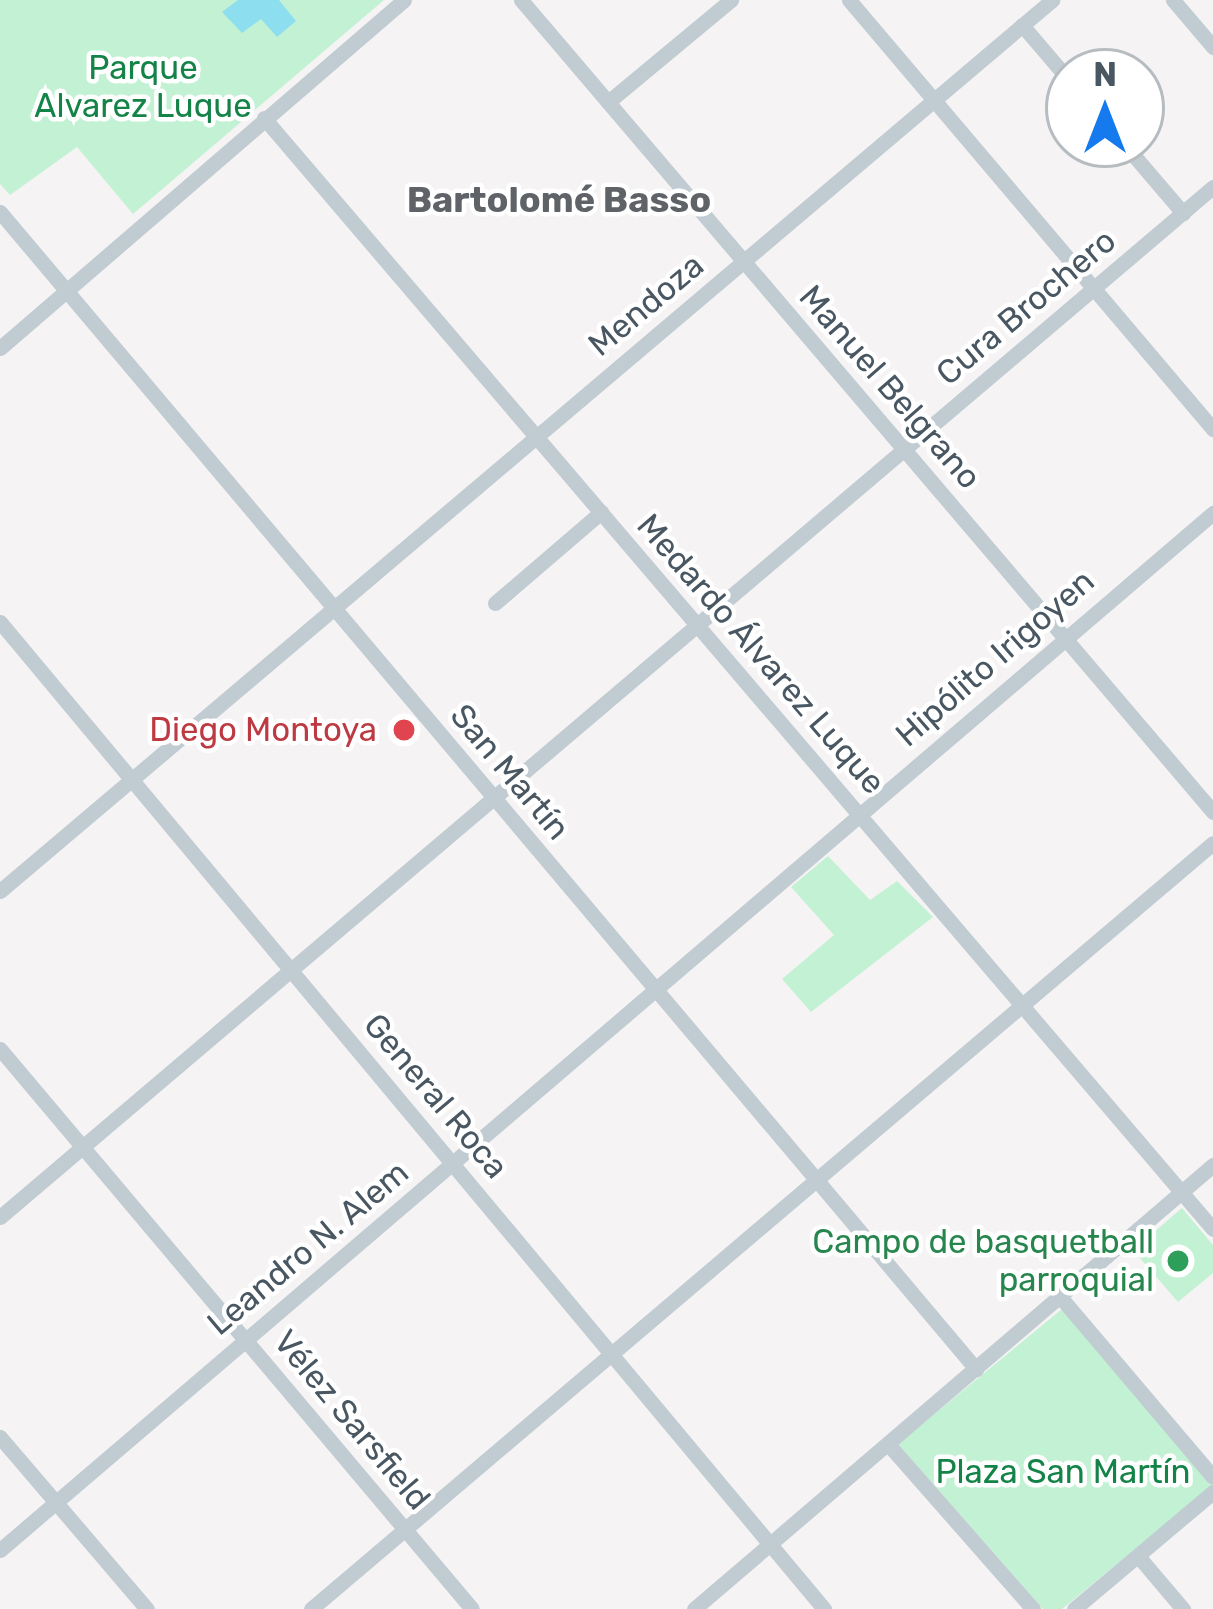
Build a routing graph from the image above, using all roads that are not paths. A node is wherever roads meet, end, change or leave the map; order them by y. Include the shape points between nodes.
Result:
1 (404, 0) edge
2 (521, 0) edge
3 (731, 0) edge
4 (849, 0) edge
5 (1052, 0) edge
6 (1173, 0) edge
7 (1022, 25) junction
8 (1207, 28) edge
9 (1213, 47) edge
10 (1045, 52) edge
11 (933, 101) junction
12 (608, 102) junction
13 (264, 118) junction
14 (1145, 168) edge
15 (1213, 188) edge
16 (0, 212) edge
17 (1183, 213) junction
18 (743, 261) junction
19 (67, 291) junction
20 (1091, 291) junction
21 (0, 348) edge
22 (1213, 429) edge
23 (536, 436) junction
24 (904, 450) junction
25 (601, 512) junction
26 (1213, 513) edge
27 (495, 603) dead end
28 (333, 608) junction
29 (0, 622) edge
30 (698, 625) junction
31 (1062, 635) junction
32 (132, 779) junction
33 (494, 799) junction
34 (1213, 812) edge
35 (861, 816) junction
36 (1213, 843) edge
37 (0, 891) edge
38 (291, 970) junction
39 (655, 991) junction
40 (1025, 1008) junction
41 (0, 1049) edge
42 (83, 1147) junction
43 (453, 1164) junction
44 (1213, 1165) edge
45 (815, 1180) junction
46 (1181, 1191) junction
47 (0, 1217) edge
48 (1213, 1229) edge
49 (1062, 1299) junction
50 (246, 1341) junction
51 (612, 1353) junction
52 (976, 1369) junction
53 (0, 1437) edge
54 (888, 1444) junction
55 (1213, 1477) edge
56 (1213, 1492) edge
57 (56, 1503) junction
58 (405, 1529) junction
59 (770, 1544) junction
60 (0, 1550) edge
61 (1138, 1556) junction
62 (146, 1609) edge
63 (311, 1609) edge
64 (472, 1609) edge
65 (694, 1609) edge
66 (824, 1609) edge
67 (1033, 1609) edge
68 (1073, 1609) edge
69 (1184, 1609) edge

1 - 13 street
2 - 12 street, Manuel Belgrano
3 - 12 street
4 - 11 street
5 - 7 street, Mendoza
6 - 8 street
7 - 10 street
7 - 11 street, Mendoza
8 - 9 street
11 - 18 street, Mendoza
11 - 20 street
12 - 18 street, Manuel Belgrano
13 - 19 street
13 - 23 street, Medardo Álvarez Luque
14 - 17 street
15 - 17 street, Cura Brochero
16 - 19 street, San Martín
17 - 20 street, Cura Brochero
18 - 23 street, Mendoza
18 - 24 street, Manuel Belgrano
19 - 21 street
19 - 28 street, San Martín
20 - 22 street
20 - 24 street, Cura Brochero
23 - 25 street, Medardo Álvarez Luque
23 - 28 street, Mendoza
24 - 30 street, Cura Brochero
24 - 31 street, Manuel Belgrano
25 - 27 street
25 - 30 street, Medardo Álvarez Luque
26 - 31 street, Hipólito Irigoyen
28 - 32 street, Mendoza
28 - 33 street, San Martín
29 - 32 street, General Roca
30 - 33 street, Cura Brochero
30 - 35 street, Medardo Álvarez Luque
31 - 34 street, Manuel Belgrano
31 - 35 street, Hipólito Irigoyen
32 - 37 street, Mendoza
32 - 38 street, General Roca
33 - 38 street, Cura Brochero
33 - 39 street, San Martín
35 - 39 street, Hipólito Irigoyen
35 - 40 street, Medardo Álvarez Luque
36 - 40 street
38 - 42 street, Cura Brochero
38 - 43 street, General Roca
39 - 43 street, Leandro N. Alem
39 - 45 street, San Martín
40 - 45 street
40 - 46 street, Medardo Álvarez Luque
41 - 42 street, Vélez Sarsfield
42 - 47 street, Cura Brochero
42 - 50 street, Vélez Sarsfield
43 - 50 street, Leandro N. Alem
43 - 51 street, General Roca
44 - 46 street
45 - 51 street
45 - 52 street, San Martín
46 - 48 street, Medardo Álvarez Luque
46 - 49 street
49 - 52 street
49 - 55 street
50 - 57 street, Leandro N. Alem
50 - 58 street, Vélez Sarsfield
51 - 58 street
51 - 59 street, General Roca
52 - 54 street
53 - 57 street
54 - 59 street
54 - 67 street
56 - 61 street
57 - 60 street, Leandro N. Alem
57 - 62 street
58 - 63 street
58 - 64 street, Vélez Sarsfield
59 - 65 street
59 - 66 street, General Roca
61 - 68 street
61 - 69 street

